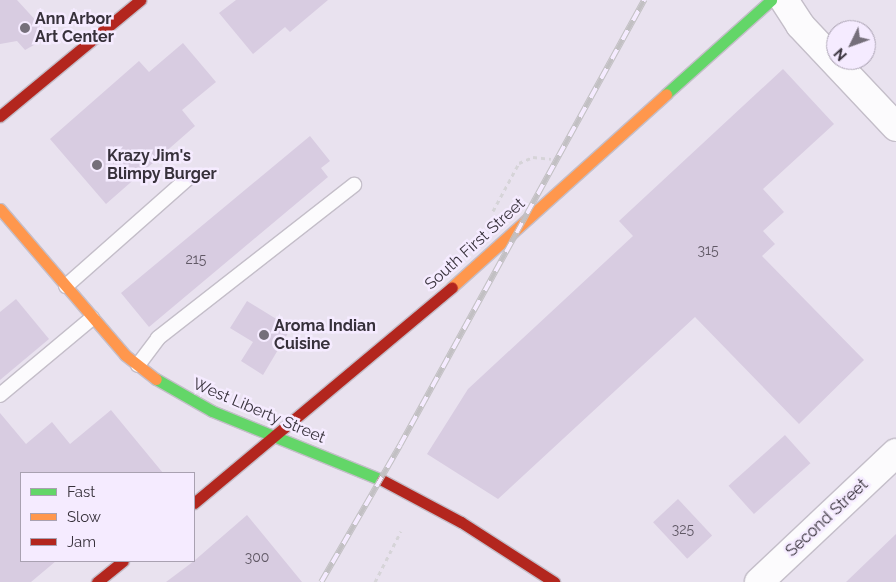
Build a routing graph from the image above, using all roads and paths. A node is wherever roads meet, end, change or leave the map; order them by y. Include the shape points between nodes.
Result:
1 (140, 0) edge
2 (770, 0) edge
3 (784, 0) edge
4 (0, 116) edge
5 (896, 127) edge
6 (186, 179) dead end
7 (354, 185) dead end
8 (0, 209) edge
9 (66, 286) junction
10 (92, 318) junction
11 (138, 365) junction
12 (0, 395) edge
13 (275, 437) junction
14 (896, 453) edge
15 (195, 502) edge
16 (401, 532) dead end
17 (122, 562) edge
18 (96, 582) edge
19 (375, 582) edge
20 (554, 582) edge
21 (758, 582) edge

1 - 4 street
2 - 13 street, South First Street via 444,294
3 - 5 street via 800,25
6 - 9 lane
7 - 11 lane via 158,338
8 - 9 street, West Liberty Street
9 - 10 street, West Liberty Street
10 - 11 street, West Liberty Street
10 - 12 lane
11 - 13 street, West Liberty Street via 183,398
13 - 15 street, South First Street
13 - 20 street, West Liberty Street via 411,496 461,522
14 - 21 street, Second Street
16 - 19 path
17 - 18 street

